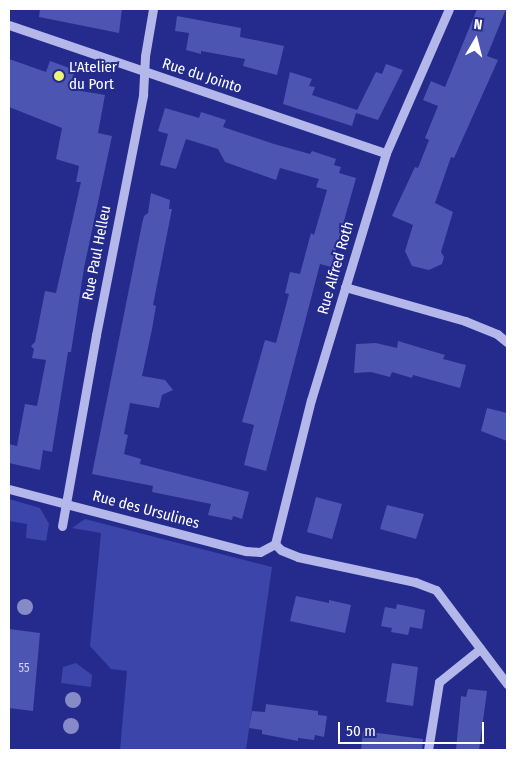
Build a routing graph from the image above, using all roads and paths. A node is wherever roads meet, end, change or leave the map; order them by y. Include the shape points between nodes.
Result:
1 (153, 9) edge
2 (449, 9) edge
3 (9, 25) edge
4 (144, 71) junction
5 (386, 153) junction
6 (345, 287) junction
7 (507, 342) edge
8 (9, 489) edge
9 (65, 502) junction
10 (62, 526) dead end
11 (275, 544) junction
12 (480, 649) junction
13 (507, 684) edge
14 (428, 750) edge

1 - 4 street, Rue Paul Helleu
2 - 5 street, Rue Alfred Roth
3 - 4 street, Rue du Jointo
4 - 5 street, Rue du Jointo
4 - 9 street, Rue Paul Helleu via 143,96
5 - 6 street, Rue Alfred Roth
6 - 7 street via 465,321 497,334
6 - 11 street, Rue Alfred Roth via 311,400
8 - 9 street, Rue des Ursulines
9 - 10 street, Rue Paul Helleu
9 - 11 street, Rue des Ursulines via 246,551 260,552
11 - 12 street via 298,557 415,582 436,590
12 - 13 street
12 - 14 street via 439,682

